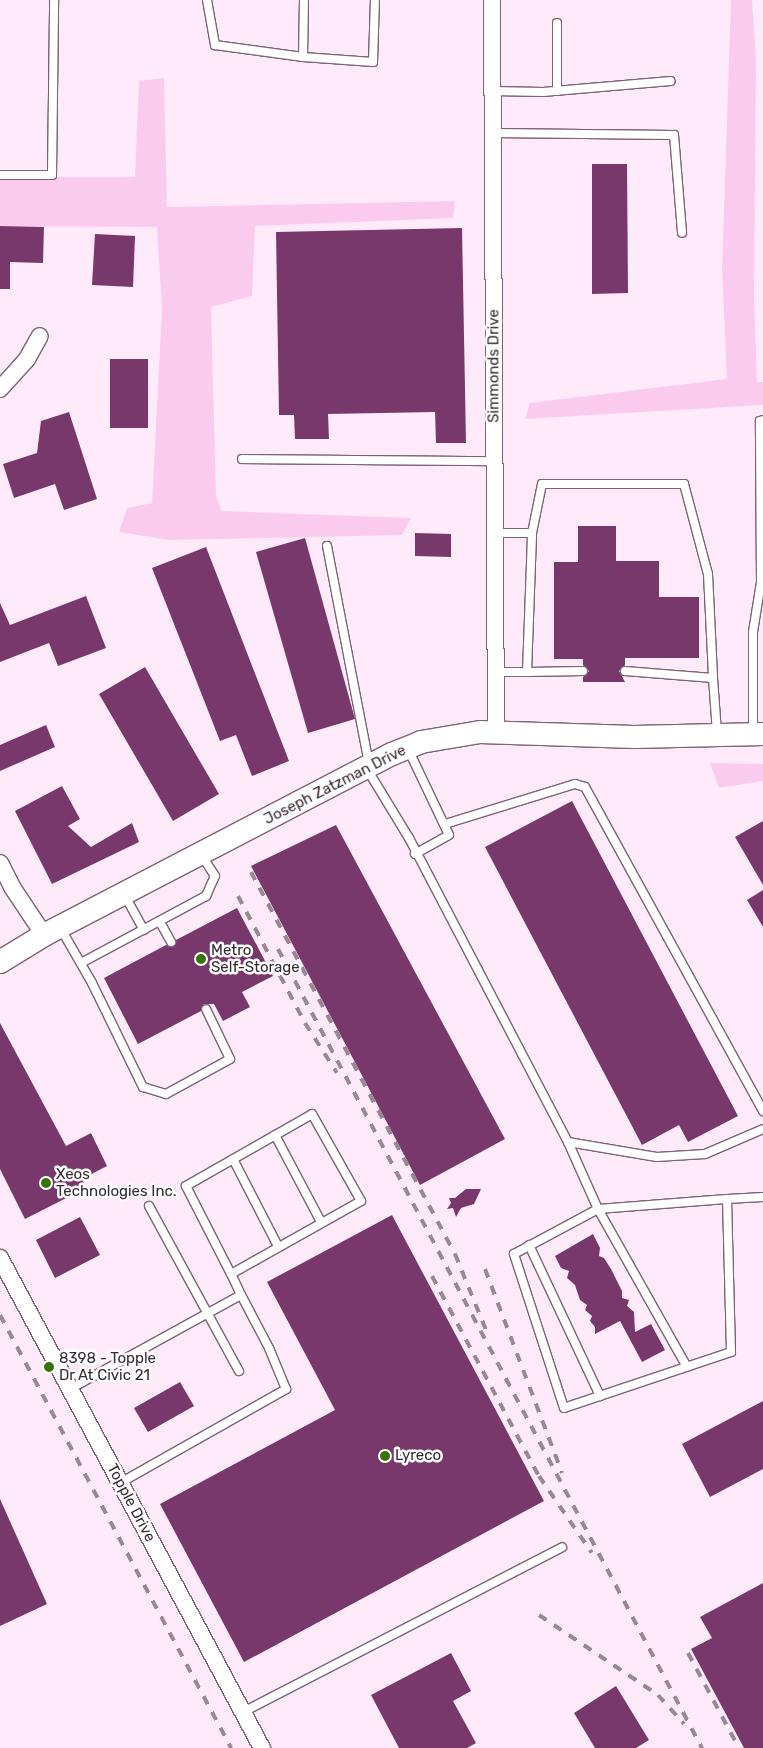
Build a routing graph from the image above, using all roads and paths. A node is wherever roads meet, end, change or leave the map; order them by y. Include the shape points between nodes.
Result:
1 (54, 0) edge
2 (207, 0) edge
3 (304, 0) edge
4 (375, 0) edge
5 (492, 0) edge
6 (557, 23) dead end
7 (303, 57) junction
8 (671, 81) dead end
9 (492, 91) junction
10 (557, 91) junction
11 (493, 133) junction
12 (0, 175) edge
13 (682, 233) dead end
14 (40, 336) dead end
15 (0, 389) edge
16 (763, 420) edge
17 (242, 459) dead end
18 (494, 461) junction
19 (762, 508) edge
20 (532, 533) junction
21 (495, 534) junction
22 (327, 546) dead end
23 (583, 671) dead end
24 (624, 671) dead end
25 (496, 672) junction
26 (527, 672) junction
27 (713, 678) junction
28 (496, 733) junction
29 (758, 734) edge
30 (717, 735) junction
31 (407, 747) junction
32 (366, 769) junction
33 (445, 824) junction
34 (201, 854) junction
35 (416, 854) junction
36 (0, 863) edge
37 (124, 894) junction
38 (160, 922) junction
39 (144, 930) junction
40 (52, 931) junction
41 (171, 942) dead end
42 (0, 962) edge
43 (81, 963) junction
44 (206, 1009) dead end
45 (763, 1111) edge
46 (763, 1129) edge
47 (275, 1135) junction
48 (568, 1142) junction
49 (233, 1159) junction
50 (763, 1197) edge
51 (726, 1199) junction
52 (149, 1206) dead end
53 (598, 1209) junction
54 (322, 1222) junction
55 (529, 1245) junction
56 (278, 1246) junction
57 (0, 1258) edge
58 (231, 1274) junction
59 (241, 1295) junction
60 (207, 1314) junction
61 (687, 1367) junction
62 (239, 1371) dead end
63 (70, 1389) junction
64 (600, 1396) junction
65 (120, 1483) junction
66 (562, 1547) dead end
67 (243, 1712) junction
68 (262, 1748) edge

1 - 12 lane via 52,175
2 - 7 lane via 215,45
3 - 7 lane
4 - 7 lane via 373,62
5 - 9 street, Simmonds Drive
6 - 10 lane
8 - 10 lane
9 - 10 lane
9 - 11 street, Simmonds Drive
11 - 13 lane via 674,135
11 - 18 street, Simmonds Drive
14 - 15 street via 27,359
16 - 19 lane via 760,422
17 - 18 lane
18 - 21 street, Simmonds Drive
19 - 29 lane via 761,582 752,632
20 - 21 lane
20 - 26 lane
20 - 27 lane via 542,484 684,484 708,574
21 - 25 street, Simmonds Drive
22 - 32 lane via 368,758
23 - 26 lane
24 - 27 lane
25 - 26 lane
25 - 28 street, Simmonds Drive
27 - 30 lane
28 - 30 street, Joseph Zatzman Drive via 634,737
28 - 31 street, Joseph Zatzman Drive via 444,737
29 - 30 street, Joseph Zatzman Drive
31 - 32 street, Joseph Zatzman Drive
31 - 33 lane
32 - 34 street, Joseph Zatzman Drive
32 - 35 lane
33 - 35 lane via 449,835
33 - 45 lane via 575,784 585,787
34 - 37 street, Joseph Zatzman Drive
34 - 38 lane via 215,876 206,896
35 - 48 lane
36 - 40 street via 12,887
37 - 39 lane
37 - 40 street, Joseph Zatzman Drive
38 - 39 lane
38 - 41 lane
39 - 43 lane
40 - 42 street, Joseph Zatzman Drive
40 - 43 lane
43 - 44 lane via 142,1087 166,1094 230,1059
46 - 48 lane via 705,1154 657,1157
47 - 49 lane
47 - 54 lane
47 - 54 lane via 312,1114 361,1201
48 - 53 lane
49 - 56 lane
49 - 58 lane via 186,1186
50 - 51 lane
51 - 53 lane
51 - 61 lane via 731,1352
52 - 60 lane
53 - 55 lane
53 - 61 lane
54 - 56 lane
55 - 64 lane
55 - 64 lane via 514,1254 564,1408
56 - 58 lane
57 - 63 street, Topple Drive
58 - 59 lane
59 - 60 lane
59 - 65 lane via 286,1389
60 - 62 lane
60 - 63 lane
61 - 64 lane
63 - 65 street, Topple Drive
65 - 67 street, Topple Drive
66 - 67 lane
67 - 68 street, Topple Drive

